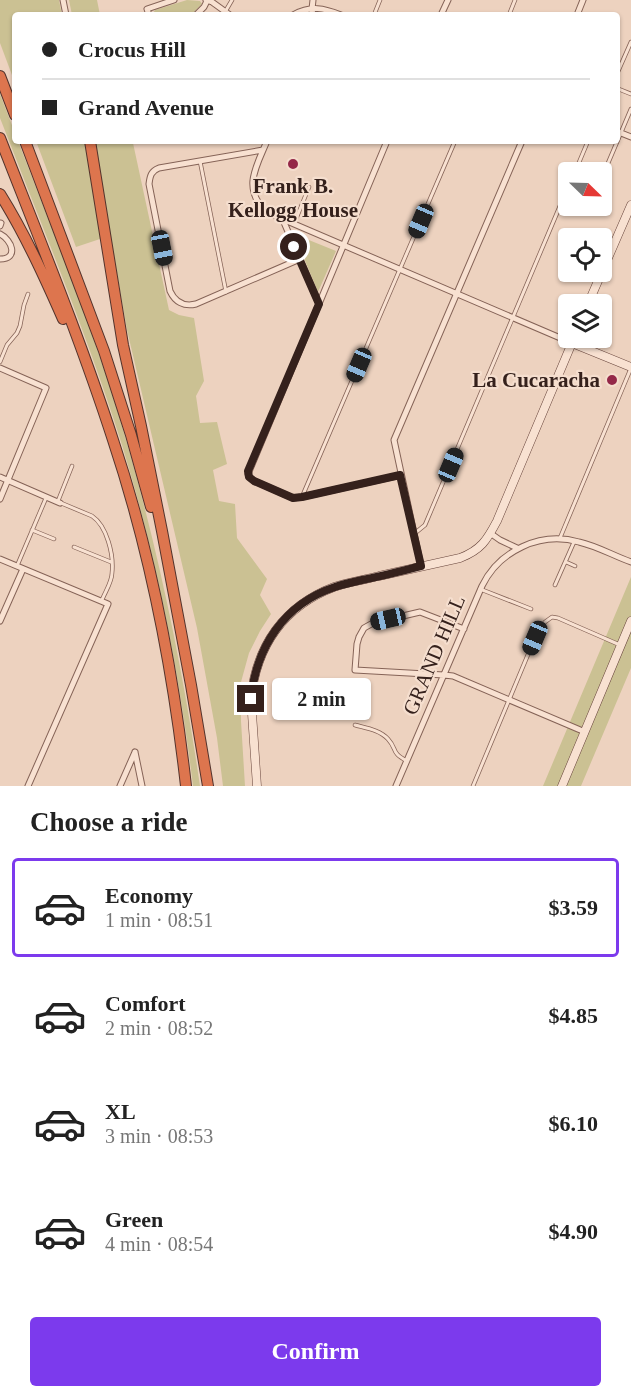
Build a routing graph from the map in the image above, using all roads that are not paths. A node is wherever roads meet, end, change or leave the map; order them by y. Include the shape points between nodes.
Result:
1 (174, 0) edge
2 (207, 0) edge
3 (313, 0) edge
4 (148, 12) edge
5 (225, 12) edge
6 (312, 12) edge
7 (334, 12) edge
8 (631, 42) edge
9 (620, 67) edge
10 (0, 76) edge
11 (12, 107) edge
12 (631, 109) edge
13 (620, 130) edge
14 (0, 138) edge
15 (26, 144) edge
16 (90, 144) edge
17 (266, 144) edge
18 (386, 144) edge
19 (454, 144) edge
20 (521, 144) edge
21 (587, 144) edge
22 (615, 144) edge
23 (263, 150) junction
24 (200, 161) junction
25 (579, 162) edge
26 (608, 162) edge
27 (309, 187) dead end
28 (0, 194) edge
29 (631, 205) edge
30 (558, 211) edge
31 (283, 220) junction
32 (294, 224) junction
33 (0, 234) edge
34 (343, 245) junction
35 (0, 259) edge
36 (300, 259) junction
37 (401, 270) junction
38 (226, 292) junction
39 (457, 293) junction
40 (28, 294) dead end
41 (592, 294) edge
42 (319, 304) junction
43 (513, 317) junction
44 (558, 334) edge
45 (570, 348) edge
46 (590, 348) edge
47 (86, 360) junction
48 (0, 362) edge
49 (0, 368) edge
50 (631, 368) edge
51 (72, 466) dead end
52 (400, 475) junction
53 (0, 477) edge
54 (8, 480) junction
55 (46, 496) junction
56 (302, 497) junction
57 (0, 499) edge
58 (59, 502) junction
59 (32, 530) junction
60 (490, 533) junction
61 (414, 534) junction
62 (54, 539) dead end
63 (560, 539) junction
64 (574, 541) junction
65 (74, 547) dead end
66 (517, 548) junction
67 (0, 559) edge
68 (112, 562) junction
69 (565, 562) junction
70 (631, 562) edge
71 (421, 566) junction
72 (575, 566) dead end
73 (20, 567) junction
74 (555, 585) dead end
75 (480, 589) junction
76 (101, 601) junction
77 (531, 609) dead end
78 (0, 621) edge
79 (631, 621) edge
80 (179, 624) junction
81 (464, 629) junction
82 (621, 646) junction
83 (444, 675) junction
84 (509, 700) junction
85 (356, 725) dead end
86 (585, 732) junction
87 (407, 761) junction
88 (28, 786) edge
89 (120, 786) edge
90 (142, 786) edge
91 (186, 786) edge
92 (208, 786) edge
93 (256, 786) edge
94 (396, 786) edge
95 (473, 786) edge
96 (562, 786) edge

1 - 4 street via 147,9
2 - 5 street
3 - 6 street
6 - 7 street via 321,8
8 - 9 lane
10 - 11 highway
12 - 13 lane
14 - 47 highway
15 - 80 highway via 118,393
16 - 80 highway via 123,345
17 - 23 street
18 - 34 street
19 - 37 lane
20 - 39 street
21 - 25 lane
22 - 26 lane
23 - 24 street
23 - 31 street via 253,178 254,193 266,212
24 - 38 lane
24 - 38 street via 159,168 149,177 149,184 172,296 192,306
27 - 32 lane
28 - 47 highway
29 - 41 main road
30 - 43 lane
31 - 32 street
31 - 36 street
32 - 34 street
33 - 35 street via 8,239 12,250 7,259
34 - 37 street
34 - 42 street
36 - 38 street
36 - 42 street
37 - 39 street
37 - 56 lane
39 - 43 street
39 - 52 street via 394,440
40 - 48 lane via 20,326
42 - 56 street via 248,474 293,498
43 - 44 street
43 - 61 lane via 425,525
45 - 60 main road
46 - 50 main road
47 - 91 highway via 123,470 150,573
49 - 54 street via 46,388
50 - 63 lane
51 - 58 lane
52 - 56 street
52 - 61 street
53 - 54 street
54 - 55 street
54 - 57 street
55 - 58 street
55 - 59 lane
58 - 68 lane via 98,521 104,529
59 - 62 lane
59 - 73 lane
60 - 66 street
60 - 71 main road via 468,555
61 - 71 street
63 - 64 street
63 - 66 street
64 - 69 lane
64 - 70 street
65 - 68 lane
66 - 75 street, GRAND HILL via 492,569
67 - 73 street
68 - 76 lane via 112,575
69 - 72 lane
69 - 74 lane
71 - 93 main road via 322,592 300,605 272,633 255,673 251,699
73 - 76 street
73 - 78 street
75 - 77 lane
75 - 81 street, GRAND HILL
76 - 88 street via 108,604
79 - 82 main road
80 - 92 highway
81 - 83 street, GRAND HILL
81 - 83 street via 420,612 373,623 359,637 355,670
82 - 84 lane via 552,617 537,633
82 - 86 main road
83 - 84 street
83 - 87 street, GRAND HILL
84 - 86 street
84 - 95 lane
85 - 87 lane via 383,735 396,755
86 - 96 main road
87 - 94 street, GRAND HILL
89 - 90 street via 135,752

